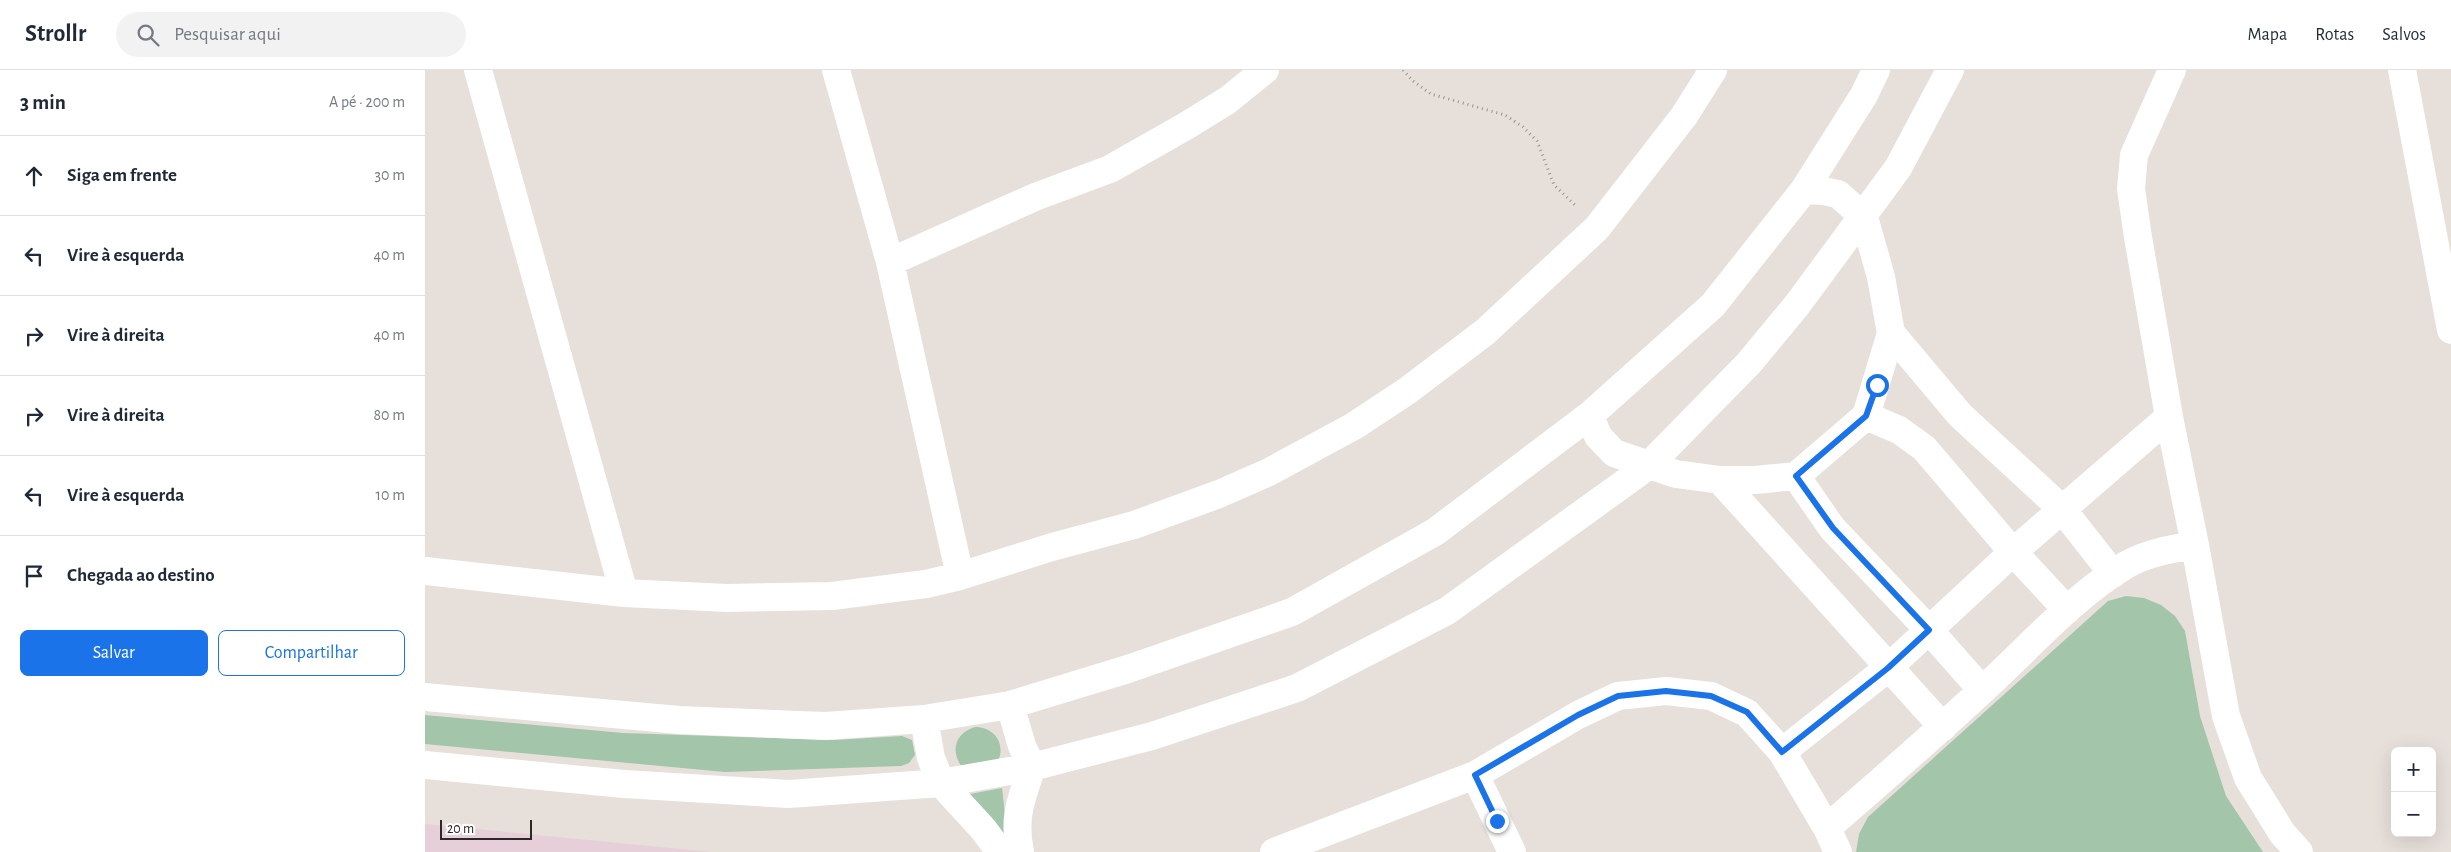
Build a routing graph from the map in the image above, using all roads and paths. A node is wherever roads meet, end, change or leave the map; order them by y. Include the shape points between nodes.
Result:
1 (478, 70) edge
2 (836, 70) edge
3 (1265, 70) edge
4 (1403, 70) edge
5 (1713, 70) edge
6 (1876, 70) edge
7 (1950, 70) edge
8 (2172, 70) edge
9 (2402, 70) edge
10 (1803, 190) junction
11 (1864, 217) junction
12 (1597, 228) junction
13 (890, 262) junction
14 (2451, 330) edge
15 (1891, 333) junction
16 (1590, 415) junction
17 (1866, 416) junction
18 (2169, 417) junction
19 (1648, 466) junction
20 (1796, 476) junction
21 (1719, 480) junction
22 (2062, 510) junction
23 (2195, 545) junction
24 (2013, 552) junction
25 (425, 571) edge
26 (2113, 574) junction
27 (960, 576) junction
28 (624, 594) junction
29 (2067, 610) junction
30 (1929, 630) junction
31 (1888, 668) junction
32 (1982, 690) junction
33 (425, 697) edge
34 (1010, 705) junction
35 (925, 719) junction
36 (1943, 727) junction
37 (1782, 752) junction
38 (425, 765) edge
39 (1032, 767) junction
40 (1475, 775) junction
41 (941, 783) junction
42 (1832, 840) edge
43 (999, 852) edge
44 (1021, 852) edge
45 (1274, 852) edge
46 (1512, 852) edge
47 (2299, 852) edge

1 - 28 street
2 - 13 street
3 - 13 street via 1228,100 1187,126 1110,168 1035,197
4 - 12 path via 1413,82 1431,94 1505,115 1523,127 1537,141 1554,185
5 - 12 street via 1684,116
6 - 10 street via 1864,95
7 - 11 street via 1897,168
8 - 18 street via 2134,155 2131,189
9 - 14 street
10 - 11 street via 1838,194
10 - 16 street via 1713,305
11 - 15 street via 1881,277
11 - 19 street via 1749,363
12 - 27 street via 1485,332 1407,391 1353,426 1269,472 1174,512
13 - 27 street
15 - 17 street
15 - 22 street via 1960,415
16 - 19 street via 1599,436 1614,454
16 - 34 street via 1435,532 1292,612 1128,669
17 - 20 street
17 - 24 street via 1899,430 1924,448
18 - 22 street
18 - 23 street
19 - 21 street
19 - 39 street via 1447,611 1297,688 1152,736
20 - 21 street
20 - 30 street via 1833,528
21 - 31 street
22 - 24 street
22 - 26 street
23 - 26 street via 2146,556
23 - 47 street via 2226,716 2248,778 2282,833
24 - 29 street
24 - 30 street
25 - 28 street
26 - 29 street
27 - 28 street via 926,584 832,596 727,598
29 - 32 street
30 - 31 street
30 - 32 street
31 - 36 street
31 - 37 street
32 - 36 street
33 - 35 street via 699,720 825,726
34 - 35 street
34 - 39 street
35 - 41 street via 931,758
36 - 42 street
37 - 40 street via 1747,712 1711,696 1666,691 1618,696 1578,715
37 - 42 street
38 - 41 street via 624,784 789,794
39 - 41 street
39 - 44 street via 1018,808
40 - 45 street
40 - 46 street
41 - 43 street via 984,830

